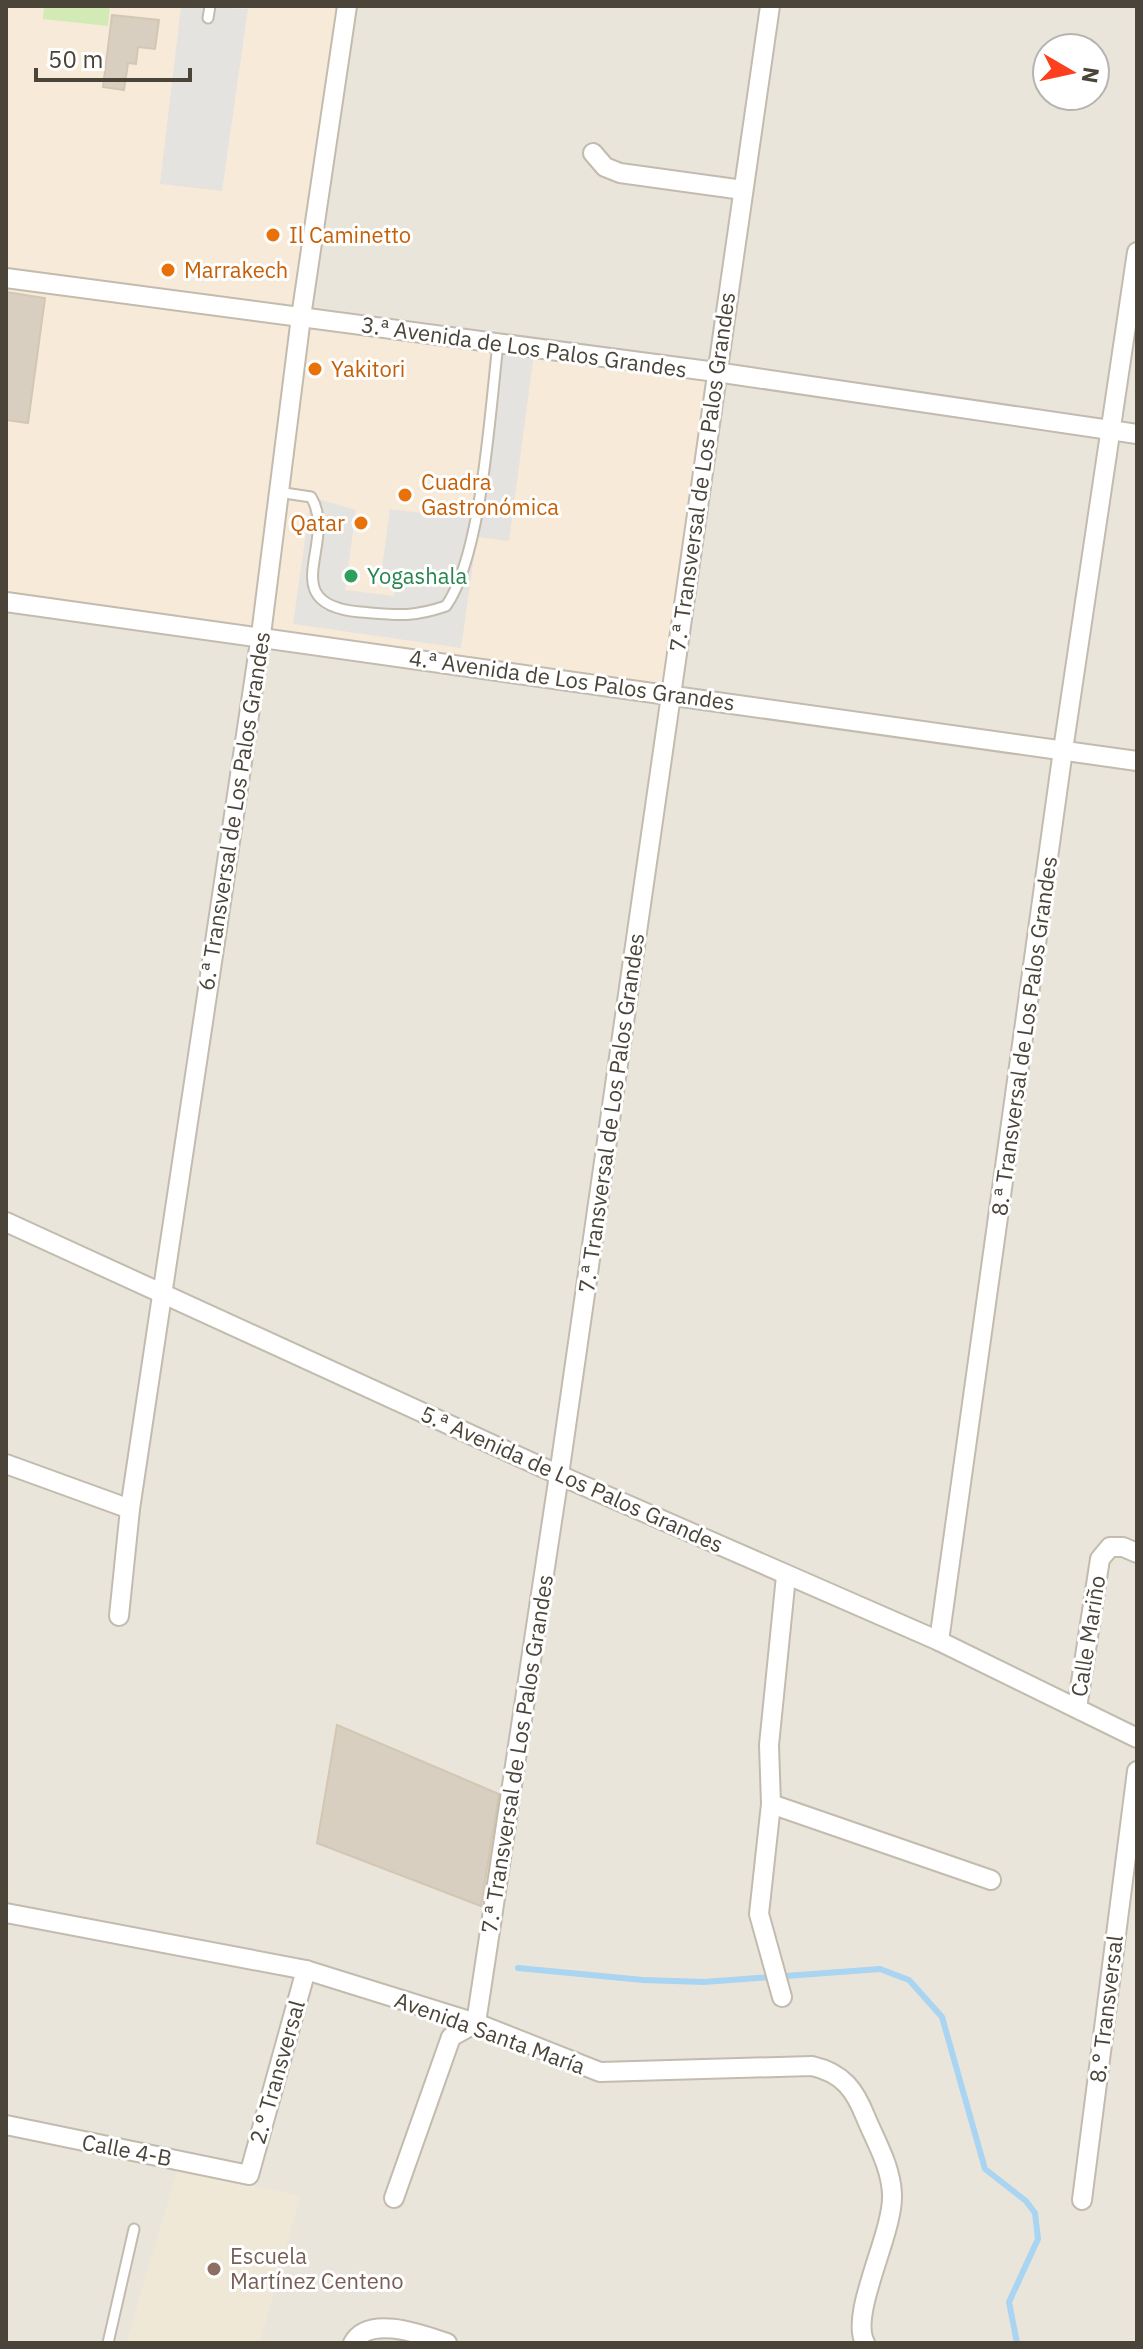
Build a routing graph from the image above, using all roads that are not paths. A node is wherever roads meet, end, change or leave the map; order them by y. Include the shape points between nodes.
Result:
1 (210, 6) edge
2 (347, 6) edge
3 (770, 6) edge
4 (208, 18) dead end
5 (593, 153) dead end
6 (743, 190) junction
7 (1137, 252) edge
8 (6, 278) edge
9 (301, 317) junction
10 (498, 344) junction
11 (716, 372) junction
12 (1109, 430) junction
13 (1137, 434) edge
14 (278, 492) junction
15 (6, 602) edge
16 (261, 635) junction
17 (671, 694) junction
18 (1063, 750) junction
19 (1137, 761) edge
20 (6, 1222) edge
21 (161, 1292) junction
22 (6, 1464) edge
23 (559, 1475) junction
24 (130, 1509) junction
25 (1137, 1553) edge
26 (786, 1576) junction
27 (119, 1616) dead end
28 (939, 1641) junction
29 (1077, 1708) junction
30 (1137, 1738) edge
31 (1137, 1771) edge
32 (771, 1804) junction
33 (991, 1880) dead end
34 (6, 1913) edge
35 (306, 1970) junction
36 (782, 1997) dead end
37 (476, 2023) junction
38 (6, 2125) edge
39 (249, 2175) joint
40 (394, 2198) dead end
41 (1082, 2200) dead end
42 (134, 2229) dead end
43 (108, 2343) edge
44 (353, 2343) edge
45 (447, 2343) edge
46 (865, 2343) edge

1 - 4 lane
2 - 9 street, 6.ª Transversal de Los Palos Grandes
3 - 6 street, 7.ª Transversal de Los Palos Grandes
5 - 6 street via 605,167 620,173
6 - 11 street, 7.ª Transversal de Los Palos Grandes
7 - 12 street, 8.ª Transversal de Los Palos Grandes
8 - 9 street, 3.ª Avenida de Los Palos Grandes
9 - 10 street, 3.ª Avenida de Los Palos Grandes
9 - 14 street, 6.ª Transversal de Los Palos Grandes
10 - 11 street, 3.ª Avenida de Los Palos Grandes
10 - 14 lane via 476,518 461,576 446,606 415,616 328,606 316,595 311,576 319,510 311,497
11 - 12 street, 3.ª Avenida de Los Palos Grandes
11 - 17 street, 7.ª Transversal de Los Palos Grandes
12 - 13 street, 3.ª Avenida de Los Palos Grandes
12 - 18 street, 8.ª Transversal de Los Palos Grandes
14 - 16 street, 6.ª Transversal de Los Palos Grandes
15 - 16 street, 4.ª Avenida de Los Palos Grandes
16 - 17 street, 4.ª Avenida de Los Palos Grandes
16 - 21 street, 6.ª Transversal de Los Palos Grandes
17 - 18 street, 4.ª Avenida de Los Palos Grandes
17 - 23 street, 7.ª Transversal de Los Palos Grandes
18 - 19 street, 4.ª Avenida de Los Palos Grandes
18 - 28 street, 8.ª Transversal de Los Palos Grandes
20 - 21 street, 5.ª Avenida de Los Palos Grandes
21 - 23 street, 5.ª Avenida de Los Palos Grandes
21 - 24 street, 6.ª Transversal de Los Palos Grandes
22 - 24 street
23 - 26 street, 5.ª Avenida de Los Palos Grandes
23 - 37 street, 7.ª Transversal de Los Palos Grandes
24 - 27 street, 6.ª Transversal de Los Palos Grandes
25 - 29 street, Calle Mariño via 1110,1547 1100,1559
26 - 28 street, 5.ª Avenida de Los Palos Grandes
26 - 32 street via 769,1745
28 - 29 street, 5.ª Avenida de Los Palos Grandes
29 - 30 street, 5.ª Avenida de Los Palos Grandes
31 - 41 street, 8.° Transversal
32 - 33 street
32 - 36 street via 759,1914
34 - 35 street, Avenida Santa María
35 - 37 street, Avenida Santa María
35 - 39 street, 2.° Transversal
37 - 40 street via 451,2037
37 - 46 street, Avenida Santa María via 600,2072 812,2066 832,2071 847,2083 882,2155 892,2193 861,2324
38 - 39 street, Calle 4-B
42 - 43 lane
44 - 45 street via 372,2329 418,2333

